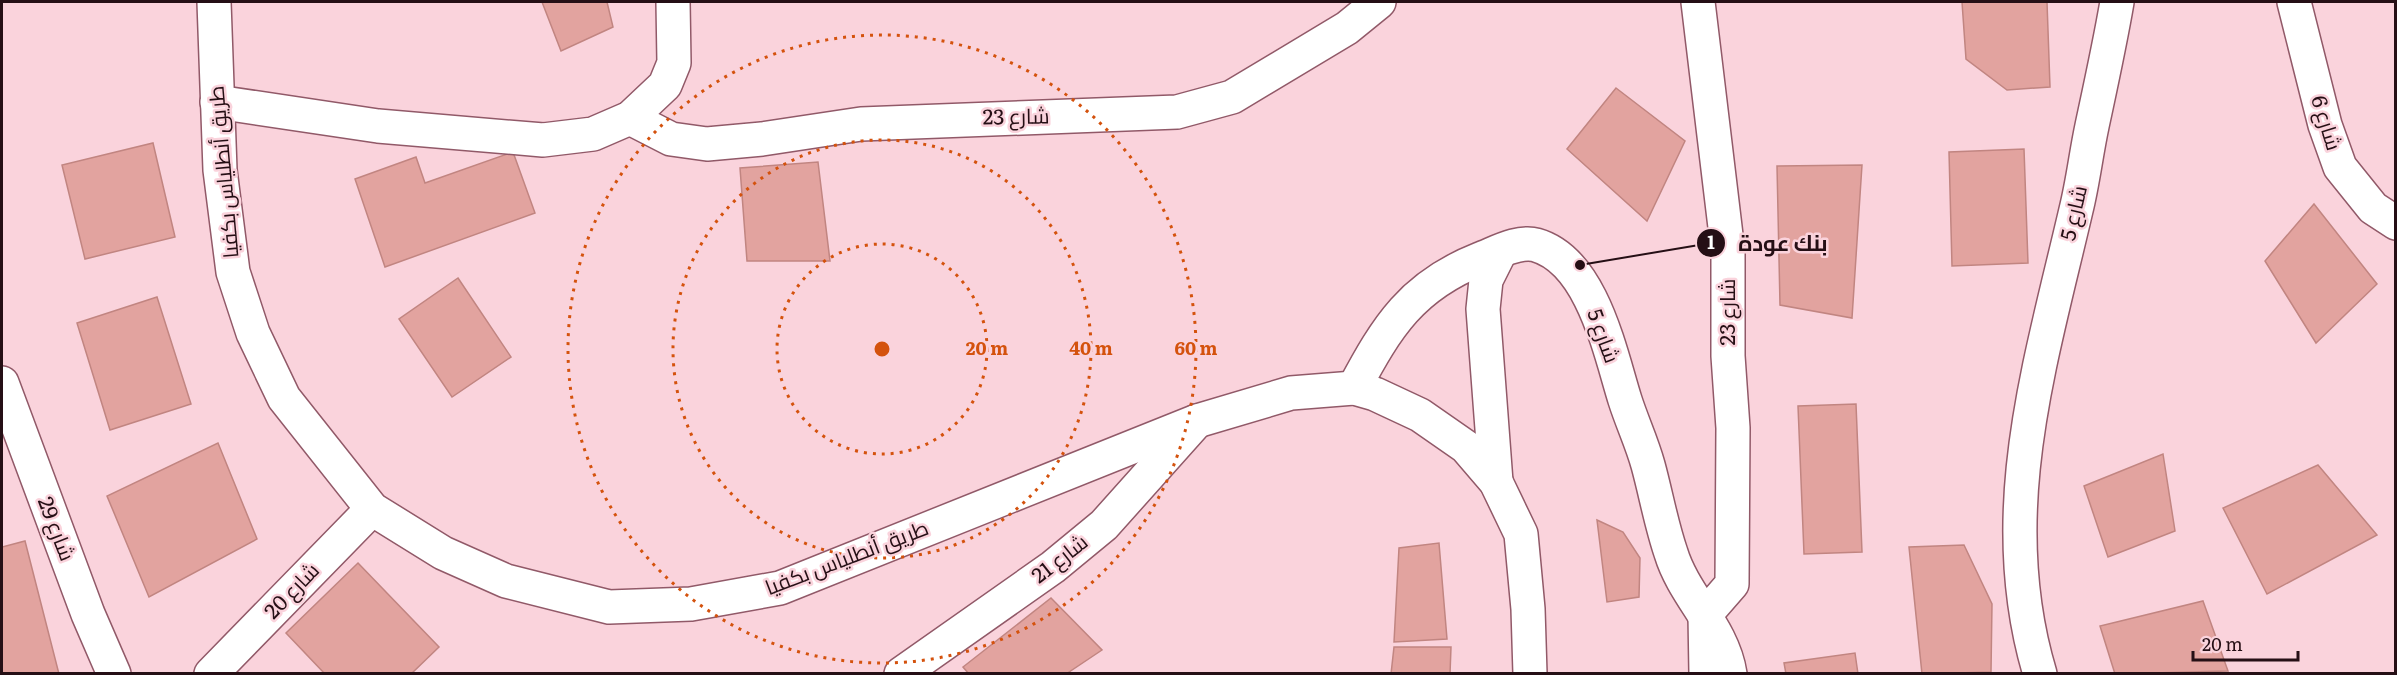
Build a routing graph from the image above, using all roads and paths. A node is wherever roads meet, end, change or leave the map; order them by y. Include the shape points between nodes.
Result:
1 (214, 2) edge
2 (673, 2) edge
3 (1378, 2) edge
4 (1698, 2) edge
5 (2117, 2) edge
6 (2294, 2) edge
7 (217, 102) junction
8 (630, 118) junction
9 (2396, 223) edge
10 (1500, 252) junction
11 (2, 383) edge
12 (1354, 388) junction
13 (1197, 421) junction
14 (1496, 482) junction
15 (372, 509) junction
16 (1705, 615) junction
17 (114, 674) edge
18 (211, 674) edge
19 (901, 674) edge
20 (1530, 674) edge
21 (1706, 674) edge
22 (1730, 674) edge
23 (2040, 674) edge

1 - 7 main road, طريق أنطلياس بكفيا
2 - 8 main road via 674,63 665,85
3 - 8 main road, شارع 23 via 1338,34 1232,97 1177,112 861,124 707,144 671,139
4 - 16 main road, شارع 23 via 1728,252 1733,428 1732,584
5 - 23 main road, شارع 5 via 2026,436 2019,563
6 - 9 main road, شارع 6 via 2325,125 2340,167 2373,208
7 - 8 main road via 378,126 543,140 593,134
7 - 15 main road, طريق أنطلياس بكفيا via 220,170 234,272 253,333 284,398
10 - 12 main road, شارع 5 via 1462,267 1421,291 1380,339
10 - 14 main road via 1486,280 1482,309
10 - 16 main road, شارع 5 via 1522,244 1551,250 1584,288 1648,464 1679,576
11 - 17 main road, شارع 29
12 - 13 main road, طريق أنطلياس بكفيا via 1291,393
12 - 14 main road, طريق أنطلياس بكفيا via 1420,415 1466,447
13 - 15 main road, طريق أنطلياس بكفيا via 780,588 691,604 609,607 506,581 443,553
13 - 19 main road, شارع 21 via 1104,525 1053,567
14 - 20 main road, طريق أنطلياس بكفيا via 1521,534
15 - 18 main road, شارع 20
16 - 21 main road
16 - 22 main road, شارع 5 via 1727,656

